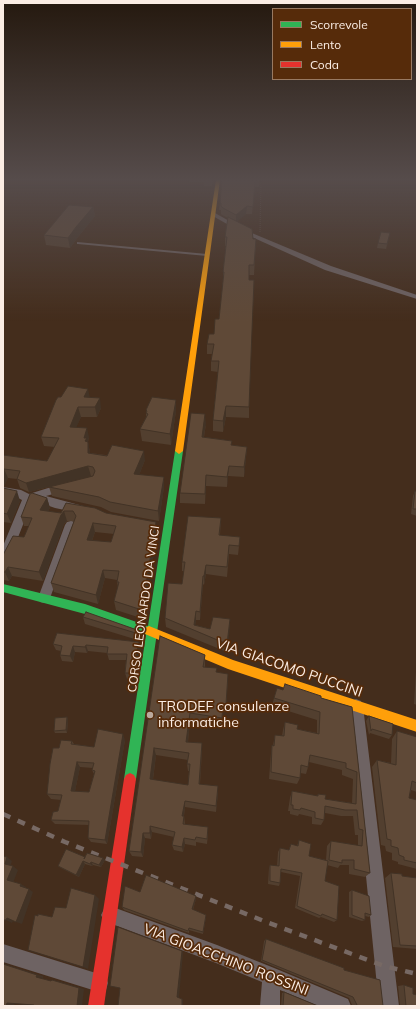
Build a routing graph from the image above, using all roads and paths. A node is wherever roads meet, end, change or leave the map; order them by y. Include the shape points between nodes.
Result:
1 (211, 227) edge
2 (239, 227) edge
3 (260, 227) edge
4 (260, 238) junction
5 (78, 243) dead end
6 (207, 255) junction
7 (417, 297) edge
8 (77, 484) edge
9 (3, 491) edge
10 (31, 498) junction
11 (93, 511) edge
12 (71, 525) edge
13 (153, 525) edge
14 (168, 528) junction
15 (3, 560) edge
16 (3, 588) edge
17 (44, 598) junction
18 (153, 632) junction
19 (356, 706) junction
20 (417, 726) edge
21 (110, 915) junction
22 (3, 953) edge
23 (272, 977) junction
24 (99, 983) junction
25 (96, 1006) edge
26 (270, 1006) edge
27 (341, 1006) edge
28 (389, 1006) edge

1 - 6 main road, CORSO LEONARDO DA VINCI
2 - 4 street
3 - 4 path
4 - 7 street via 328,268
5 - 6 lane
6 - 14 main road, CORSO LEONARDO DA VINCI
8 - 10 street
9 - 10 street
10 - 11 street
10 - 15 street
12 - 17 street
13 - 14 street
14 - 18 main road, CORSO LEONARDO DA VINCI
16 - 17 main road, VIA GIACOMO PUCCINI
17 - 18 main road, VIA GIACOMO PUCCINI
18 - 19 main road, VIA GIACOMO PUCCINI via 232,665
18 - 21 main road, CORSO LEONARDO DA VINCI
19 - 20 main road, VIA GIACOMO PUCCINI
19 - 28 street
21 - 23 street, VIA GIOACCHINO ROSSINI
21 - 24 main road, CORSO LEONARDO DA VINCI
22 - 24 street
23 - 26 street
23 - 27 street, VIA GIOACCHINO ROSSINI
24 - 25 main road, CORSO LEONARDO DA VINCI

